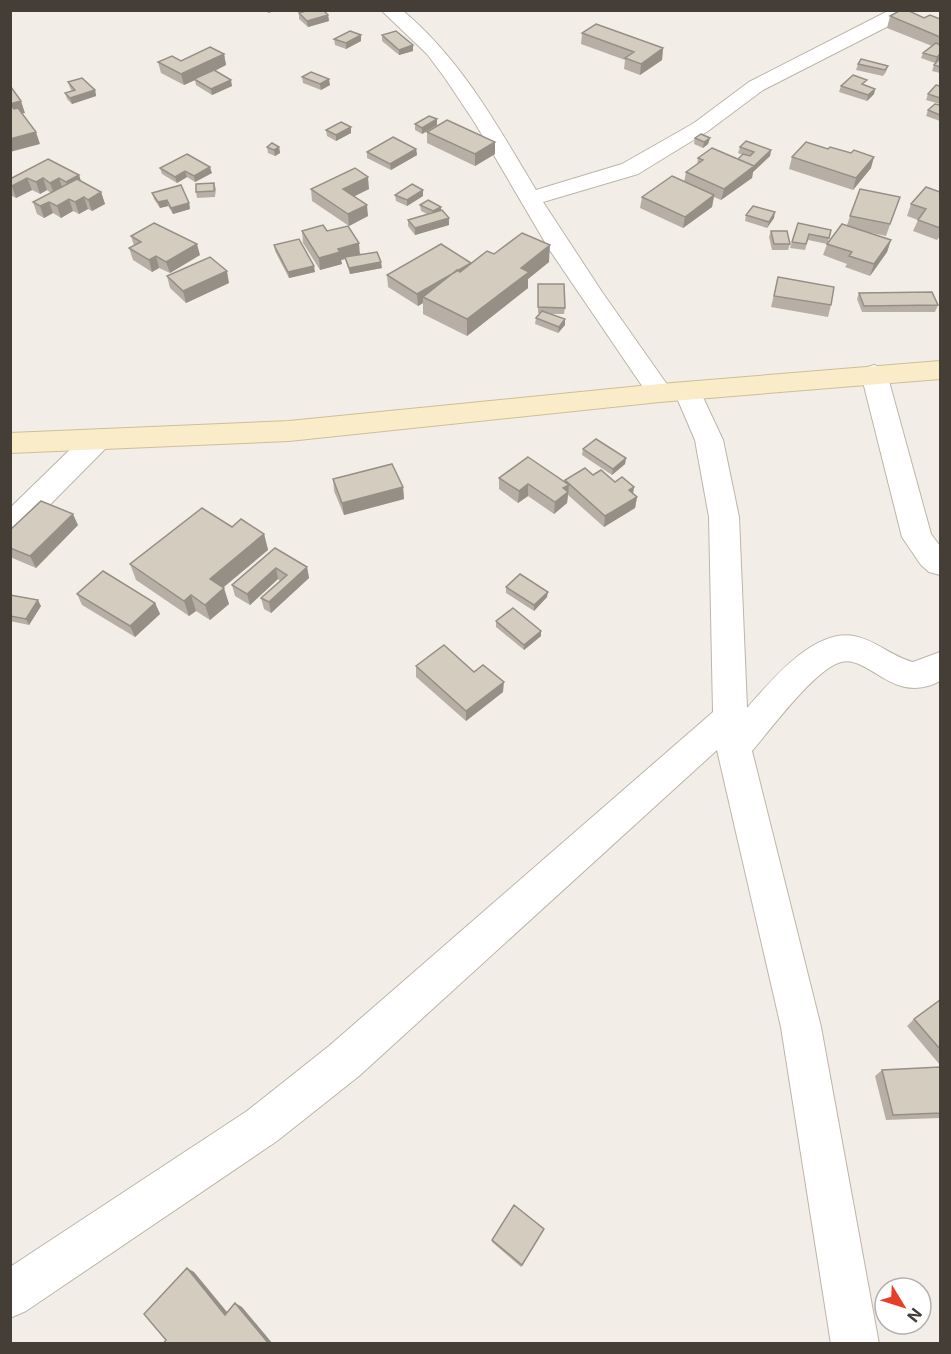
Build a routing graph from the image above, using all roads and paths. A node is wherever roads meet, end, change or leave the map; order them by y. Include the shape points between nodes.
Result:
1 (390, 10) edge
2 (904, 11) edge
3 (415, 19) edge
4 (530, 199) junction
5 (940, 370) edge
6 (874, 374) junction
7 (673, 392) junction
8 (96, 441) junction
9 (10, 443) edge
10 (10, 526) edge
11 (940, 564) edge
12 (940, 665) edge
13 (732, 733) junction
14 (10, 1295) edge
15 (855, 1344) edge

1 - 3 street
2 - 4 street via 756,86 692,133 630,169
3 - 4 street via 503,150
4 - 7 street via 601,311
5 - 6 street
6 - 7 street
6 - 11 street via 917,537
7 - 8 street via 289,432
7 - 13 street via 709,440 724,517
8 - 9 street
8 - 10 street
12 - 13 street via 920,676 899,671 862,651 840,649 824,654
13 - 14 street via 262,1126
13 - 15 street via 801,1027

